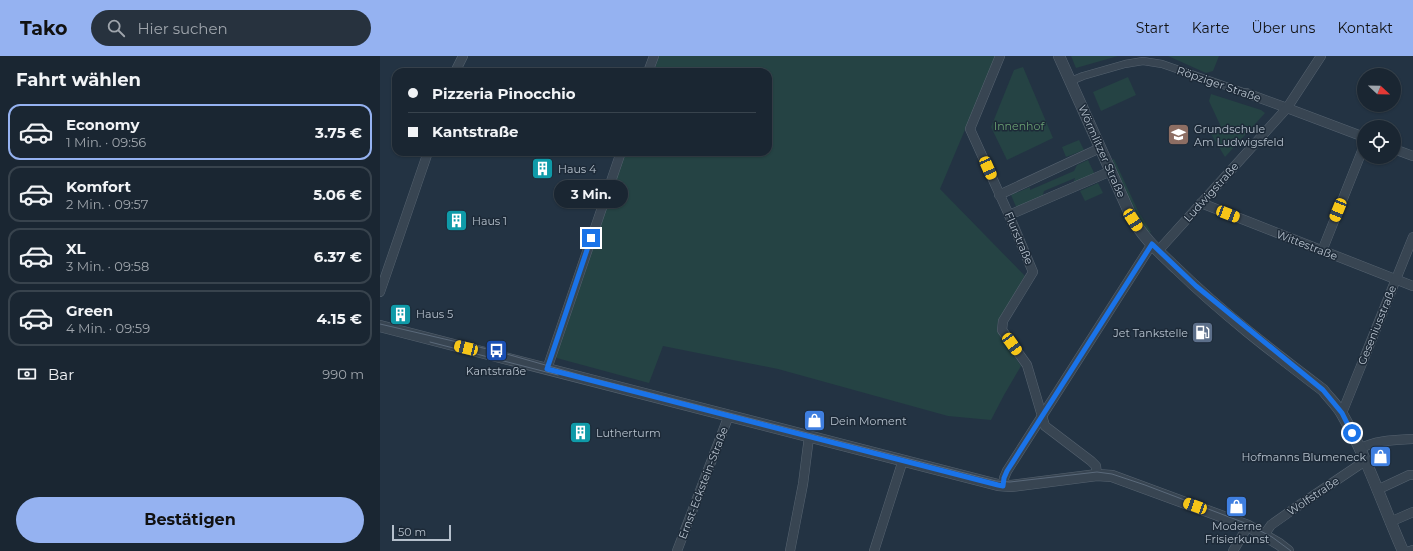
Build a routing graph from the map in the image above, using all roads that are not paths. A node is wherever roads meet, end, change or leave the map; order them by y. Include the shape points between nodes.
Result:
1 (463, 56) edge
2 (654, 56) edge
3 (1000, 56) edge
4 (1059, 56) edge
5 (1321, 56) edge
6 (457, 68) edge
7 (650, 68) edge
8 (1071, 81) junction
9 (1246, 94) joint
10 (1287, 108) junction
11 (1357, 135) edge
12 (1100, 148) junction
13 (1401, 152) edge
14 (427, 156) edge
15 (620, 156) edge
16 (1413, 156) edge
17 (1357, 164) edge
18 (1111, 171) junction
19 (999, 195) junction
20 (1200, 203) junction
21 (1009, 215) junction
22 (1413, 237) edge
23 (1155, 247) junction
24 (1322, 251) junction
25 (1396, 279) junction
26 (1413, 286) edge
27 (380, 292) edge
28 (380, 326) edge
29 (547, 369) junction
30 (1342, 413) junction
31 (728, 415) junction
32 (1042, 415) junction
33 (809, 436) junction
34 (1413, 439) edge
35 (1359, 449) junction
36 (903, 460) junction
37 (1365, 462) junction
38 (1097, 475) junction
39 (1413, 475) edge
40 (1003, 486) junction
41 (1377, 490) junction
42 (1413, 512) edge
43 (1390, 522) junction
44 (1248, 526) junction
45 (1264, 535) junction
46 (1413, 550) edge
47 (677, 551) edge
48 (790, 551) edge
49 (874, 551) edge
50 (1232, 551) edge
51 (1288, 551) edge
52 (1403, 551) edge
53 (1410, 551) edge

1 - 6 street
2 - 7 street
3 - 19 street, Flurstraße via 970,129
4 - 8 street, Wörmlitzer Straße
5 - 10 street, Ludwigstraße
8 - 9 street, Röpziger Straße via 1125,64 1144,61 1162,64
8 - 12 street, Wörmlitzer Straße
9 - 10 street, Röpziger Straße
10 - 11 street, Röpziger Straße
10 - 20 street, Ludwigstraße
12 - 18 street, Wörmlitzer Straße
12 - 19 street
13 - 16 street
14 - 27 street
15 - 29 street
17 - 24 street
18 - 21 street
18 - 23 street, Wörmlitzer Straße via 1133,220
19 - 21 street, Flurstraße
20 - 23 street, Ludwigstraße
20 - 24 street, Wittestraße
21 - 32 street, Flurstraße via 1033,272 1003,321 1002,330 1027,364
22 - 25 street, Geseniusstraße
23 - 30 street, Wörmlitzer Straße via 1201,292 1323,390
23 - 32 street, Ludwigstraße
24 - 25 street, Wittestraße
25 - 26 street, Wittestraße
25 - 30 street, Geseniusstraße
28 - 29 street
29 - 31 street
30 - 35 street, Wörmlitzer Straße
31 - 33 street
31 - 47 street, Ernst-Eckstein-Straße
32 - 38 street via 1045,426 1096,466
32 - 40 street, Ludwigstraße via 1006,474
33 - 36 street
33 - 48 street
34 - 35 street via 1380,441
35 - 37 street, Wörmlitzer Straße
36 - 40 street
36 - 49 street
37 - 41 street, Wörmlitzer Straße
37 - 45 street, Wolfstraße via 1271,525
38 - 40 street
38 - 44 street via 1112,476
39 - 41 street
41 - 43 street, Wörmlitzer Straße
42 - 43 street
43 - 52 street, Wörmlitzer Straße
44 - 45 street
44 - 50 street
45 - 51 street
46 - 53 street

